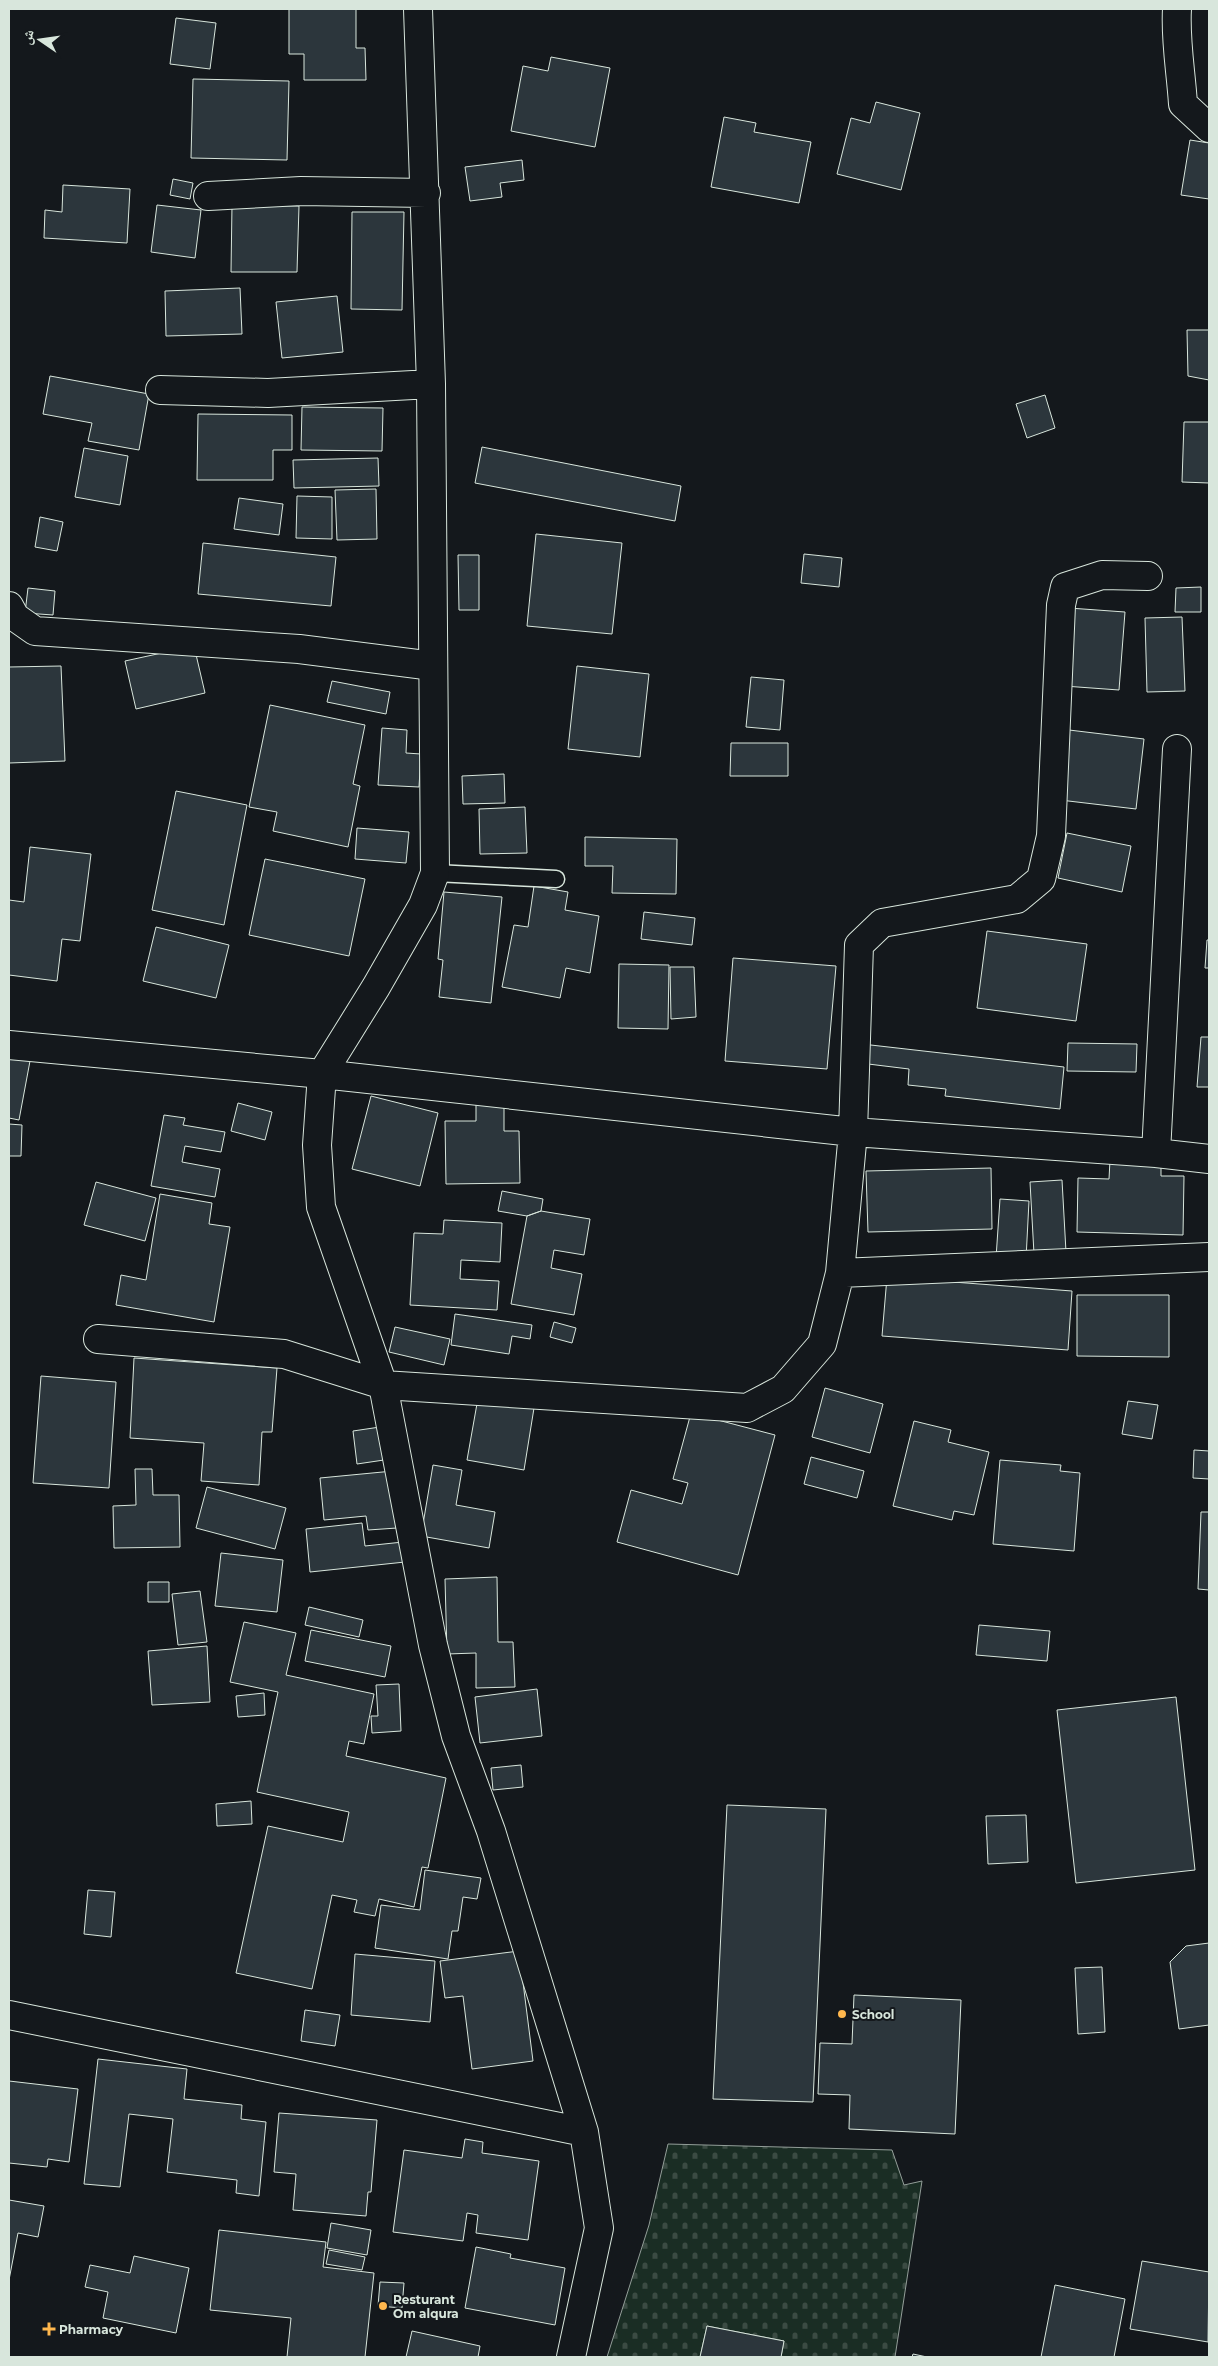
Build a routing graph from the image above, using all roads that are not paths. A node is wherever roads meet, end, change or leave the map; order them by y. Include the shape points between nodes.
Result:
1 (418, 9) edge
2 (1177, 9) edge
3 (1209, 128) edge
4 (426, 194) junction
5 (208, 196) dead end
6 (431, 384) junction
7 (160, 390) dead end
8 (1148, 576) dead end
9 (9, 606) edge
10 (433, 666) junction
11 (1178, 749) dead end
12 (435, 873) junction
13 (556, 880) dead end
14 (9, 1045) edge
15 (322, 1074) junction
16 (853, 1132) junction
17 (1156, 1153) junction
18 (1209, 1159) edge
19 (1209, 1257) edge
20 (840, 1273) junction
21 (98, 1339) dead end
22 (383, 1385) junction
23 (9, 2015) edge
24 (584, 2132) junction
25 (571, 2357) edge

1 - 4 street
2 - 3 street via 1175,33 1180,54 1183,104
4 - 5 street via 301,191
4 - 6 street
6 - 7 street via 268,393
6 - 10 street
8 - 16 street via 1102,575 1065,587 1061,605 1051,836 1041,879 1017,899 882,923 859,944
9 - 10 street via 15,617 35,631 299,649
10 - 12 street
11 - 17 street
12 - 13 lane
12 - 15 street via 423,905
14 - 15 street
15 - 16 street
15 - 22 street via 317,1145 321,1207
16 - 17 street
16 - 20 street
17 - 18 street
19 - 20 street
20 - 22 street via 822,1344 783,1389 747,1408
21 - 22 street via 284,1354
22 - 24 street via 433,1645 456,1736 491,1831
23 - 24 street
24 - 25 street via 599,2228

